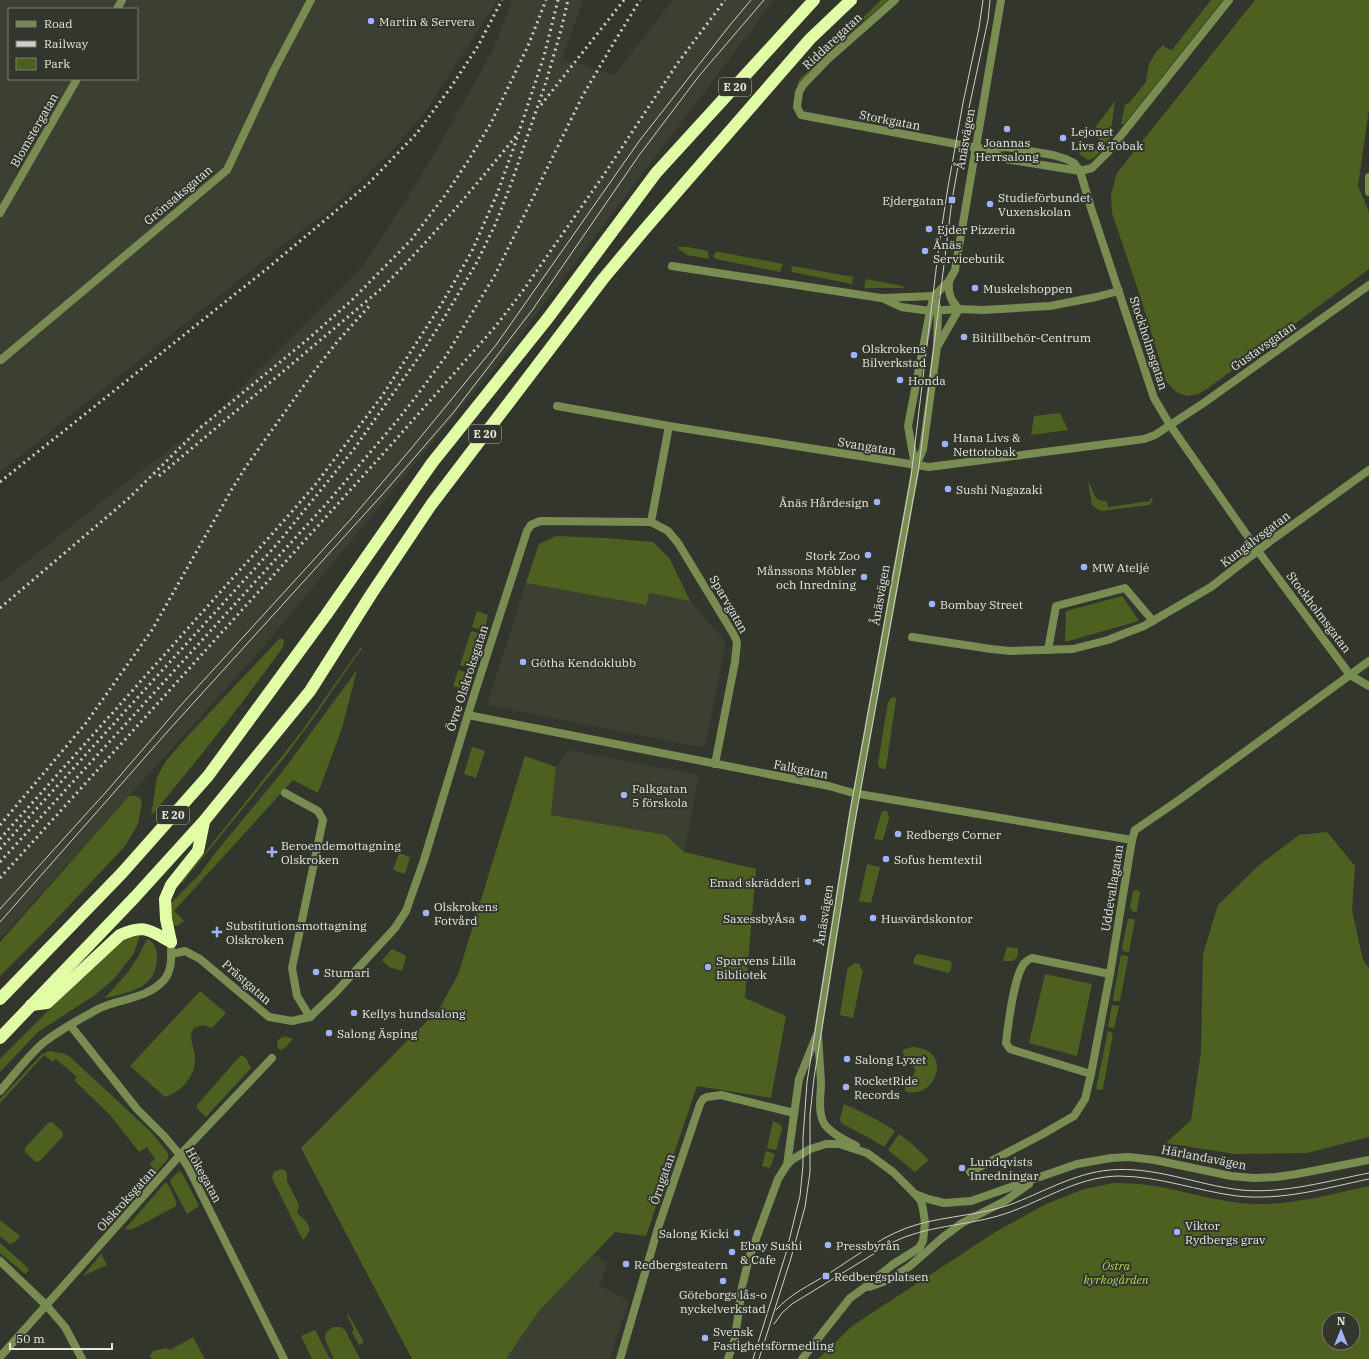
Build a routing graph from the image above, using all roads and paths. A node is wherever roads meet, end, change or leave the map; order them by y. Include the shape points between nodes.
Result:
1 (311, 0) edge
2 (814, 0) edge
3 (851, 0) edge
4 (895, 0) edge
5 (1001, 0) edge
6 (1229, 0) edge
7 (76, 80) edge
8 (797, 107) joint
9 (979, 149) junction
10 (1080, 171) junction
11 (1369, 177) edge
12 (1369, 192) edge
13 (0, 213) edge
14 (672, 266) dead end
15 (949, 281) junction
16 (1369, 285) edge
17 (1119, 291) junction
18 (934, 296) junction
19 (880, 298) junction
20 (959, 309) junction
21 (934, 311) junction
22 (937, 348) junction
23 (0, 360) edge
24 (557, 406) dead end
25 (1170, 424) junction
26 (669, 426) junction
27 (916, 466) junction
28 (1369, 470) edge
29 (651, 522) junction
30 (1258, 550) junction
31 (1153, 621) junction
32 (912, 637) dead end
33 (1048, 650) junction
34 (1369, 661) edge
35 (1350, 674) junction
36 (1369, 686) edge
37 (468, 715) junction
38 (715, 764) junction
39 (284, 793) dead end
40 (856, 793) junction
41 (204, 821) junction
42 (1132, 840) junction
43 (172, 948) junction
44 (1110, 974) junction
45 (0, 1000) edge
46 (31, 1005) junction
47 (310, 1017) junction
48 (70, 1025) junction
49 (818, 1032) junction
50 (0, 1038) edge
51 (272, 1058) dead end
52 (1091, 1074) junction
53 (0, 1091) edge
54 (794, 1113) junction
55 (867, 1152) junction
56 (180, 1155) junction
57 (1369, 1160) edge
58 (787, 1165) junction
59 (970, 1172) dead end
60 (1037, 1179) junction
61 (915, 1194) junction
62 (0, 1261) edge
63 (864, 1288) junction
64 (46, 1305) junction
65 (0, 1357) edge
66 (82, 1359) edge
67 (284, 1359) edge
68 (620, 1359) edge
69 (728, 1359) edge
70 (802, 1359) edge

1 - 23 street, Grönsaksgatan via 274,70 227,170
2 - 45 highway, E 20 via 656,173 548,318 432,463 326,615 208,776 122,873
3 - 41 highway, E 20 via 810,39 603,279 431,505 310,691
4 - 8 street, Riddaregatan via 828,59 803,85
5 - 9 street, Ånäsvägen
6 - 10 street via 1107,153 1092,168
7 - 13 street, Blomstergatan
8 - 9 street, Storkgatan via 801,115
9 - 10 street, Storkgatan via 1005,159
9 - 10 street, Storkgatan via 1007,147 1053,156 1074,163
9 - 15 street, Ånäsvägen via 955,270
10 - 17 street, Stockholmsgatan
11 - 12 street
14 - 19 street
15 - 18 street, Ånäsvägen
15 - 20 street via 948,291
16 - 25 street, Gustavsgatan via 1205,402
17 - 20 street via 1050,306
17 - 25 street, Stockholmsgatan via 1154,398
18 - 19 street
18 - 21 street, Ånäsvägen
19 - 21 street via 901,307
20 - 21 street
20 - 22 street, Ånäsvägen
21 - 22 street, Ånäsvägen
21 - 27 street, Ånäsvägen via 908,426
22 - 27 street, Ånäsvägen via 923,448
24 - 26 street, Svangatan
25 - 27 street, Svangatan via 1155,435 1144,439 935,467
25 - 30 street, Stockholmsgatan
26 - 27 street, Svangatan
26 - 29 street
27 - 40 street, Ånäsvägen
28 - 30 street, Kungälvsgatan
29 - 37 street, Övre Olskroksgatan via 540,521 531,525
29 - 38 street, Sparvgatan via 668,531 678,543 737,642
30 - 31 street, Kungälvsgatan via 1211,588
30 - 35 street, Stockholmsgatan
31 - 33 street, Kungälvsgatan via 1108,640 1073,649
31 - 33 street via 1125,588 1056,606
32 - 33 street, Kungälvsgatan via 997,650
34 - 35 street, Uddevallagatan
35 - 36 street, Stockholmsgatan
35 - 42 street, Uddevallagatan via 1135,830
37 - 38 street, Falkgatan
37 - 47 street, Övre Olskroksgatan via 406,911 395,928
38 - 40 street, Falkgatan
39 - 47 street via 318,811 323,820 292,968 297,996
40 - 42 street, Falkgatan
40 - 49 street, Ånäsvägen
41 - 43 highway via 198,851 171,885 165,899
41 - 46 highway, E 20
42 - 44 street, Uddevallagatan
43 - 46 highway via 147,929 133,929 120,935 47,1003
43 - 47 street, Prästgatan via 200,959 269,1017 292,1021
43 - 48 street via 169,972 158,985 139,996 98,1009
44 - 52 street, Uddevallagatan
44 - 52 street via 1032,958 1022,967 1014,990 1006,1043 1010,1049
46 - 50 highway, E 20
48 - 53 street via 43,1043
48 - 56 street, Hökegatan via 137,1109
49 - 54 street, Ånäsvägen via 799,1079
49 - 55 street via 822,1120 834,1133
51 - 56 street, Olskroksgatan
52 - 59 street, Uddevallagatan via 1085,1099 1074,1116
54 - 58 street, Ånäsvägen
54 - 68 street, Örngatan via 721,1095 707,1096 700,1104 658,1228
55 - 58 street via 838,1144 826,1144 810,1149
55 - 61 street via 893,1172
56 - 64 street, Olskroksgatan
56 - 67 street, Hökegatan
57 - 60 street, Härlandavägen via 1297,1174 1254,1178 1231,1176 1144,1158 1111,1158 1077,1164
58 - 69 street, Ånäsvägen via 778,1179 749,1258 735,1338
60 - 61 street, Härlandavägen via 971,1201 944,1203
60 - 63 street, Härlandavägen via 1005,1201 962,1223 889,1280
61 - 63 street, Härlandavägen via 923,1209 923,1241 919,1248 892,1265
62 - 64 street
63 - 70 street, Härlandavägen via 850,1298
64 - 65 street, Olskroksgatan
64 - 66 street via 65,1327

